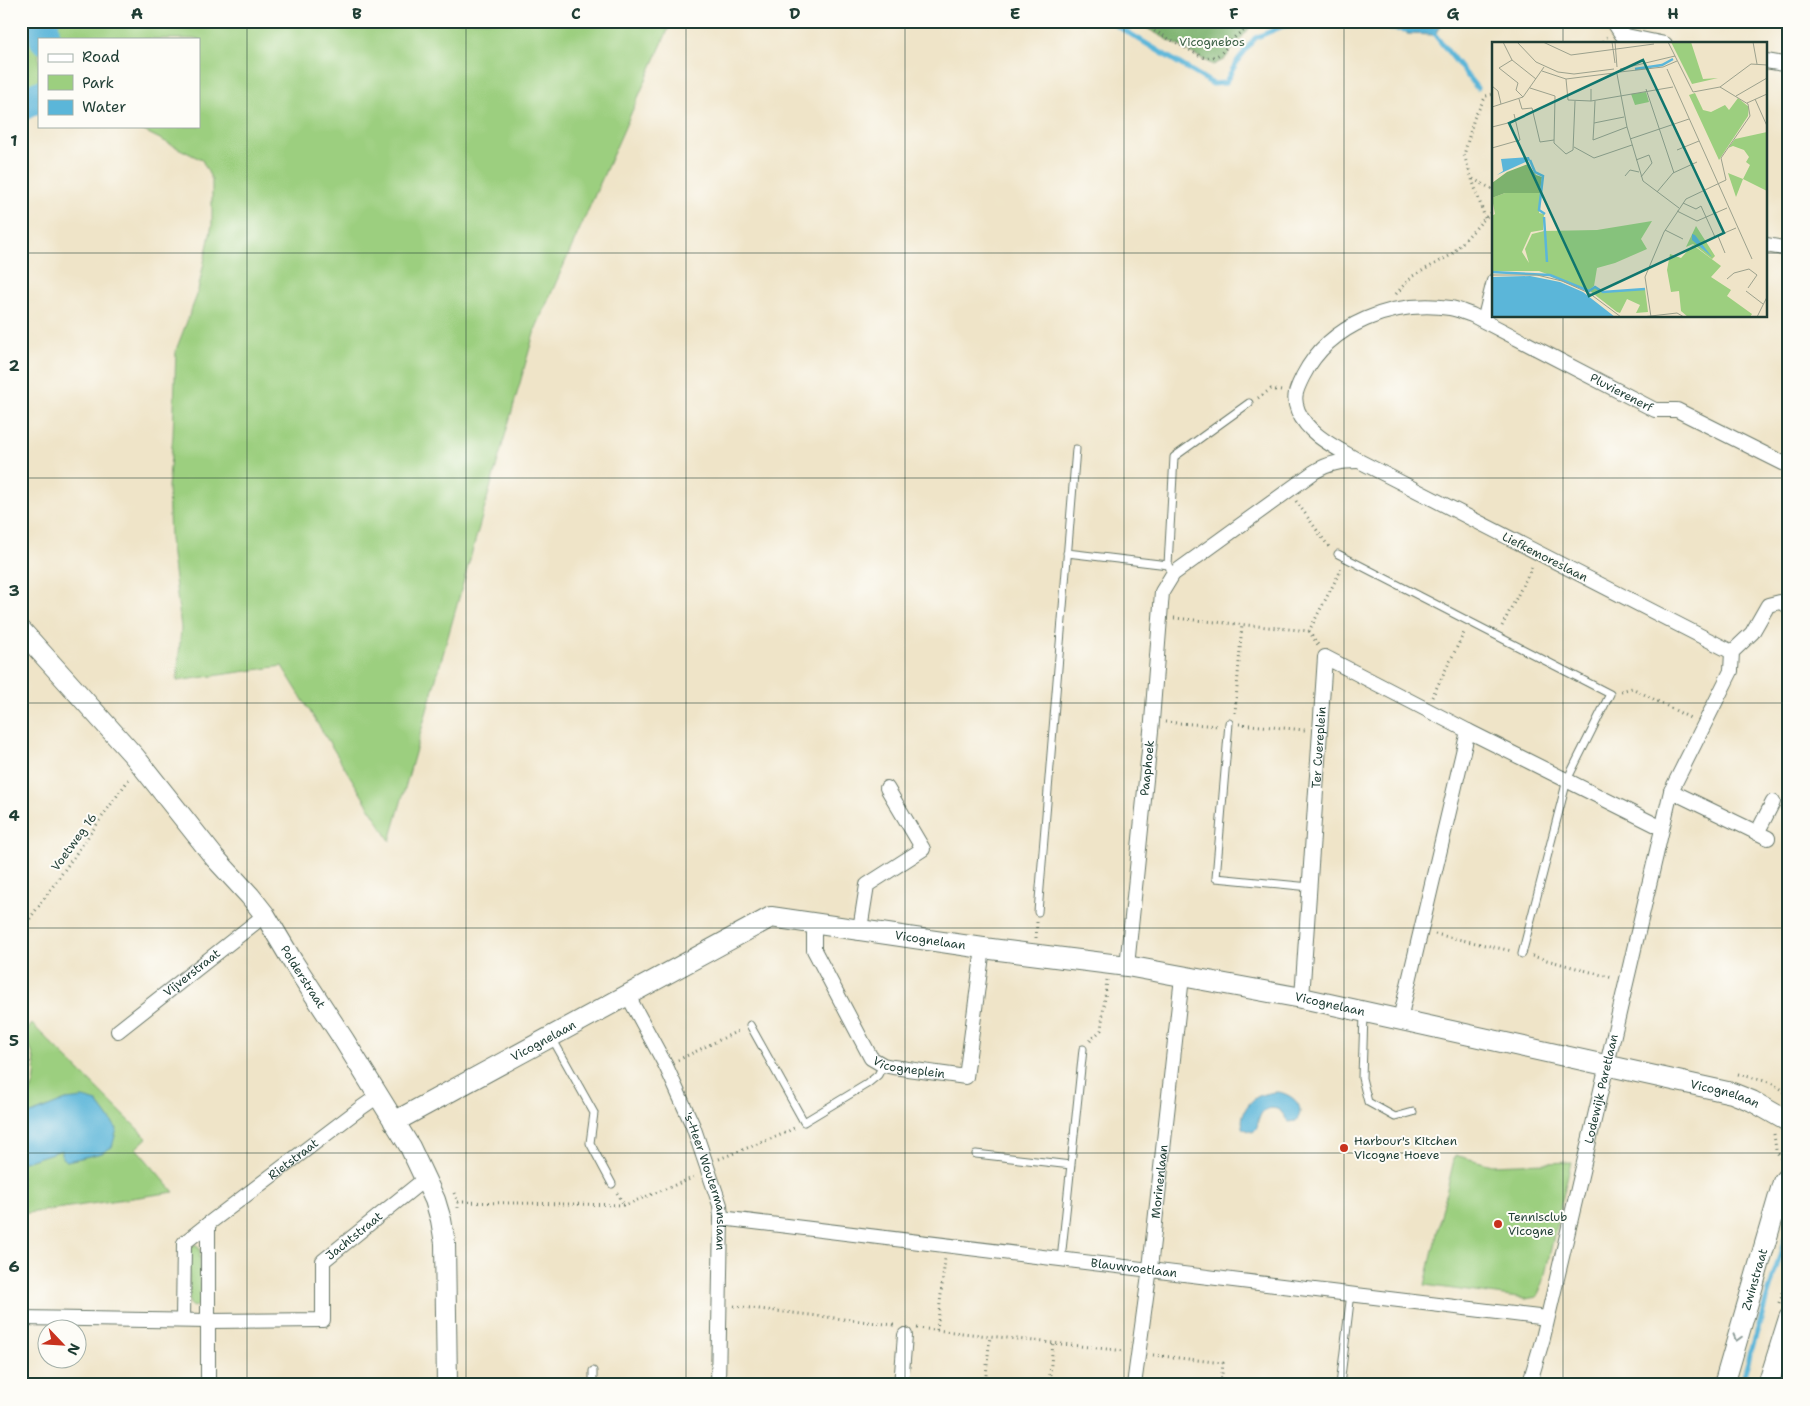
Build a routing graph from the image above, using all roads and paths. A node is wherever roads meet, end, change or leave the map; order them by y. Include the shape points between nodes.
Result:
1 (25, 21) edge
2 (1137, 21) edge
3 (1266, 21) edge
4 (1613, 21) edge
5 (21, 23) edge
6 (21, 36) edge
7 (1655, 42) edge
8 (1768, 61) edge
9 (1789, 64) edge
10 (1492, 94) edge
11 (1473, 178) junction
12 (1492, 189) edge
13 (1492, 213) edge
14 (1485, 218) junction
15 (1768, 245) edge
16 (1789, 250) edge
17 (1492, 289) edge
18 (1378, 314) junction
19 (1484, 321) junction
20 (1294, 394) junction
21 (1249, 403) joint
22 (1076, 449) dead end
23 (1359, 462) junction
24 (1789, 466) edge
25 (1288, 491) junction
26 (1067, 553) junction
27 (1338, 554) joint
28 (1539, 554) junction
29 (1347, 558) junction
30 (1171, 570) junction
31 (1789, 606) edge
32 (1161, 617) junction
33 (1470, 622) junction
34 (1242, 624) junction
35 (21, 630) edge
36 (1497, 636) junction
37 (1732, 652) junction
38 (1610, 694) junction
39 (1425, 709) junction
40 (1152, 721) junction
41 (1231, 724) junction
42 (1704, 725) junction
43 (1468, 731) junction
44 (1320, 732) junction
45 (140, 764) junction
46 (1567, 780) junction
47 (886, 788) dead end
48 (1671, 791) junction
49 (1773, 802) dead end
50 (1662, 828) junction
51 (1310, 887) junction
52 (1038, 912) joint
53 (265, 915) junction
54 (814, 923) junction
55 (860, 929) junction
56 (21, 931) edge
57 (983, 948) junction
58 (1034, 953) junction
59 (1522, 954) dead end
60 (1118, 965) junction
61 (1182, 977) junction
62 (627, 994) junction
63 (1302, 998) junction
64 (1364, 1011) junction
65 (1400, 1018) junction
66 (750, 1025) joint
67 (118, 1031) dead end
68 (551, 1035) junction
69 (21, 1043) edge
70 (1082, 1049) joint
71 (883, 1065) junction
72 (1606, 1065) junction
73 (666, 1066) junction
74 (21, 1095) edge
75 (378, 1096) junction
76 (1413, 1112) dead end
77 (394, 1122) junction
78 (804, 1122) junction
79 (1789, 1122) edge
80 (976, 1154) dead end
81 (1071, 1165) junction
82 (708, 1168) junction
83 (1789, 1175) edge
84 (426, 1178) junction
85 (612, 1184) dead end
86 (458, 1202) dead end
87 (721, 1218) junction
88 (208, 1224) junction
89 (946, 1246) junction
90 (1061, 1260) junction
91 (1150, 1268) junction
92 (1351, 1293) junction
93 (719, 1304) junction
94 (21, 1318) edge
95 (1547, 1318) junction
96 (1789, 1318) edge
97 (183, 1320) junction
98 (209, 1321) junction
99 (905, 1329) junction
100 (937, 1330) junction
101 (990, 1336) junction
102 (1053, 1343) junction
103 (1139, 1353) junction
104 (593, 1371) dead end
105 (208, 1385) edge
106 (447, 1385) edge
107 (593, 1385) edge
108 (718, 1385) edge
109 (901, 1385) edge
110 (985, 1385) edge
111 (1049, 1385) edge
112 (1134, 1385) edge
113 (1221, 1385) edge
114 (1340, 1385) edge
115 (1529, 1385) edge
116 (1724, 1385) edge
117 (1768, 1385) edge

1 - 5 path
1 - 6 path
2 - 3 path via 1202,58 1212,58 1224,52 1236,36 1249,27
4 - 7 street via 1622,35
8 - 9 street
10 - 11 path via 1486,96 1474,118 1464,155
11 - 12 path
11 - 14 path
13 - 14 path
14 - 18 path via 1451,255 1411,277
15 - 16 street
17 - 19 street
18 - 19 street, Pluvierenerf via 1433,306 1452,308
18 - 20 street, Pluvierenerf via 1347,330 1323,348 1307,368
19 - 24 street, Pluvierenerf via 1655,410 1677,410
20 - 21 path via 1271,389
20 - 23 street via 1297,410 1307,427
21 - 30 lane, Paaphoek via 1174,457
22 - 26 lane
23 - 25 street, Paaphoek via 1328,464
23 - 28 street, Liefkemoreslaan
25 - 27 path via 1332,551
25 - 30 street, Paaphoek
26 - 30 lane
26 - 52 lane
27 - 29 lane
28 - 36 path
28 - 37 street, Liefkemoreslaan
29 - 33 lane
29 - 34 path via 1309,631
30 - 32 street, Paaphoek via 1162,592
31 - 37 street via 1780,602 1768,605 1752,633
32 - 34 path
32 - 40 street, Paaphoek
33 - 36 lane
33 - 39 path
34 - 41 path
35 - 45 street, Polderstraat
36 - 38 lane
37 - 42 street, Lodewijk Paretlaan via 1731,672
38 - 42 path via 1632,688
38 - 46 lane
39 - 43 street, Ter Cuereplein
39 - 44 street, Ter Cuereplein via 1325,658
40 - 41 path
40 - 60 street, Paaphoek
41 - 44 path
41 - 51 lane via 1216,878
42 - 48 street, Lodewijk Paretlaan
43 - 46 street, Ter Cuereplein
43 - 65 street
44 - 51 street, Ter Cuereplein
45 - 53 street, Polderstraat
45 - 56 path, Voetweg 16
46 - 50 street, Ter Cuereplein
46 - 59 lane
47 - 55 street via 923,850 867,885
48 - 49 street via 1762,836
48 - 50 street, Lodewijk Paretlaan
50 - 72 street, Lodewijk Paretlaan
51 - 63 street, Ter Cuereplein
52 - 58 path
53 - 67 street, Vijverstraat
53 - 75 street, Polderstraat
54 - 55 street, Vicognelaan
54 - 62 street, Vicognelaan via 771,917
54 - 71 street, Vicogneplein via 814,950 871,1058
55 - 57 street, Vicognelaan
57 - 58 street, Vicognelaan
57 - 71 street, Vicogneplein via 966,1077
58 - 60 street, Vicognelaan
60 - 61 street, Vicognelaan
60 - 70 path via 1101,1030
61 - 63 street, Vicognelaan
61 - 91 street, Morinenlaan
62 - 68 street, Vicognelaan
62 - 73 street, 's-Heer Woutermanslaan
63 - 64 street, Vicognelaan
64 - 65 street, Vicognelaan
64 - 76 lane via 1362,1078 1368,1102 1395,1117
65 - 72 street, Vicognelaan
66 - 73 path
66 - 78 lane
68 - 77 street, Vicognelaan
68 - 85 lane via 594,1113 590,1142
69 - 74 path via 28,1062
70 - 81 lane
71 - 78 lane via 878,1075 867,1084
72 - 79 street, Vicognelaan via 1732,1093
72 - 95 street, Lodewijk Paretlaan
73 - 82 street, 's-Heer Woutermanslaan
75 - 77 street, Polderstraat
75 - 88 street, Rietstraat
77 - 84 street, Polderstraat
78 - 82 path
80 - 81 lane
81 - 90 lane
82 - 86 path via 625,1205
82 - 87 street, 's-Heer Woutermanslaan
83 -> 116 street, Zwinstraat via 1784,1182
84 - 98 street, Jachtstraat via 323,1261 323,1320
84 - 106 street, Polderstraat via 441,1220 444,1243
87 - 89 street, Blauwvoetlaan
87 - 93 street, 's-Heer Woutermanslaan
88 - 97 street, Rietstraat via 184,1243
88 - 98 street
89 - 90 street, Blauwvoetlaan
89 - 100 path
90 - 91 street, Blauwvoetlaan
91 - 92 street, Blauwvoetlaan
91 - 103 street, Morinenlaan
92 - 95 street, Blauwvoetlaan
92 - 114 lane
93 - 99 path
93 - 108 street, 's-Heer Woutermanslaan
94 - 97 street
95 - 115 street, Lodewijk Paretlaan
96 - 117 street
97 - 98 street
98 - 105 street
99 - 100 path
99 - 109 street
100 - 101 path
101 - 102 path
101 - 110 path
102 - 103 path
102 - 111 path
103 - 112 street, Morinenlaan
103 - 113 path via 1223,1363
104 - 107 lane

